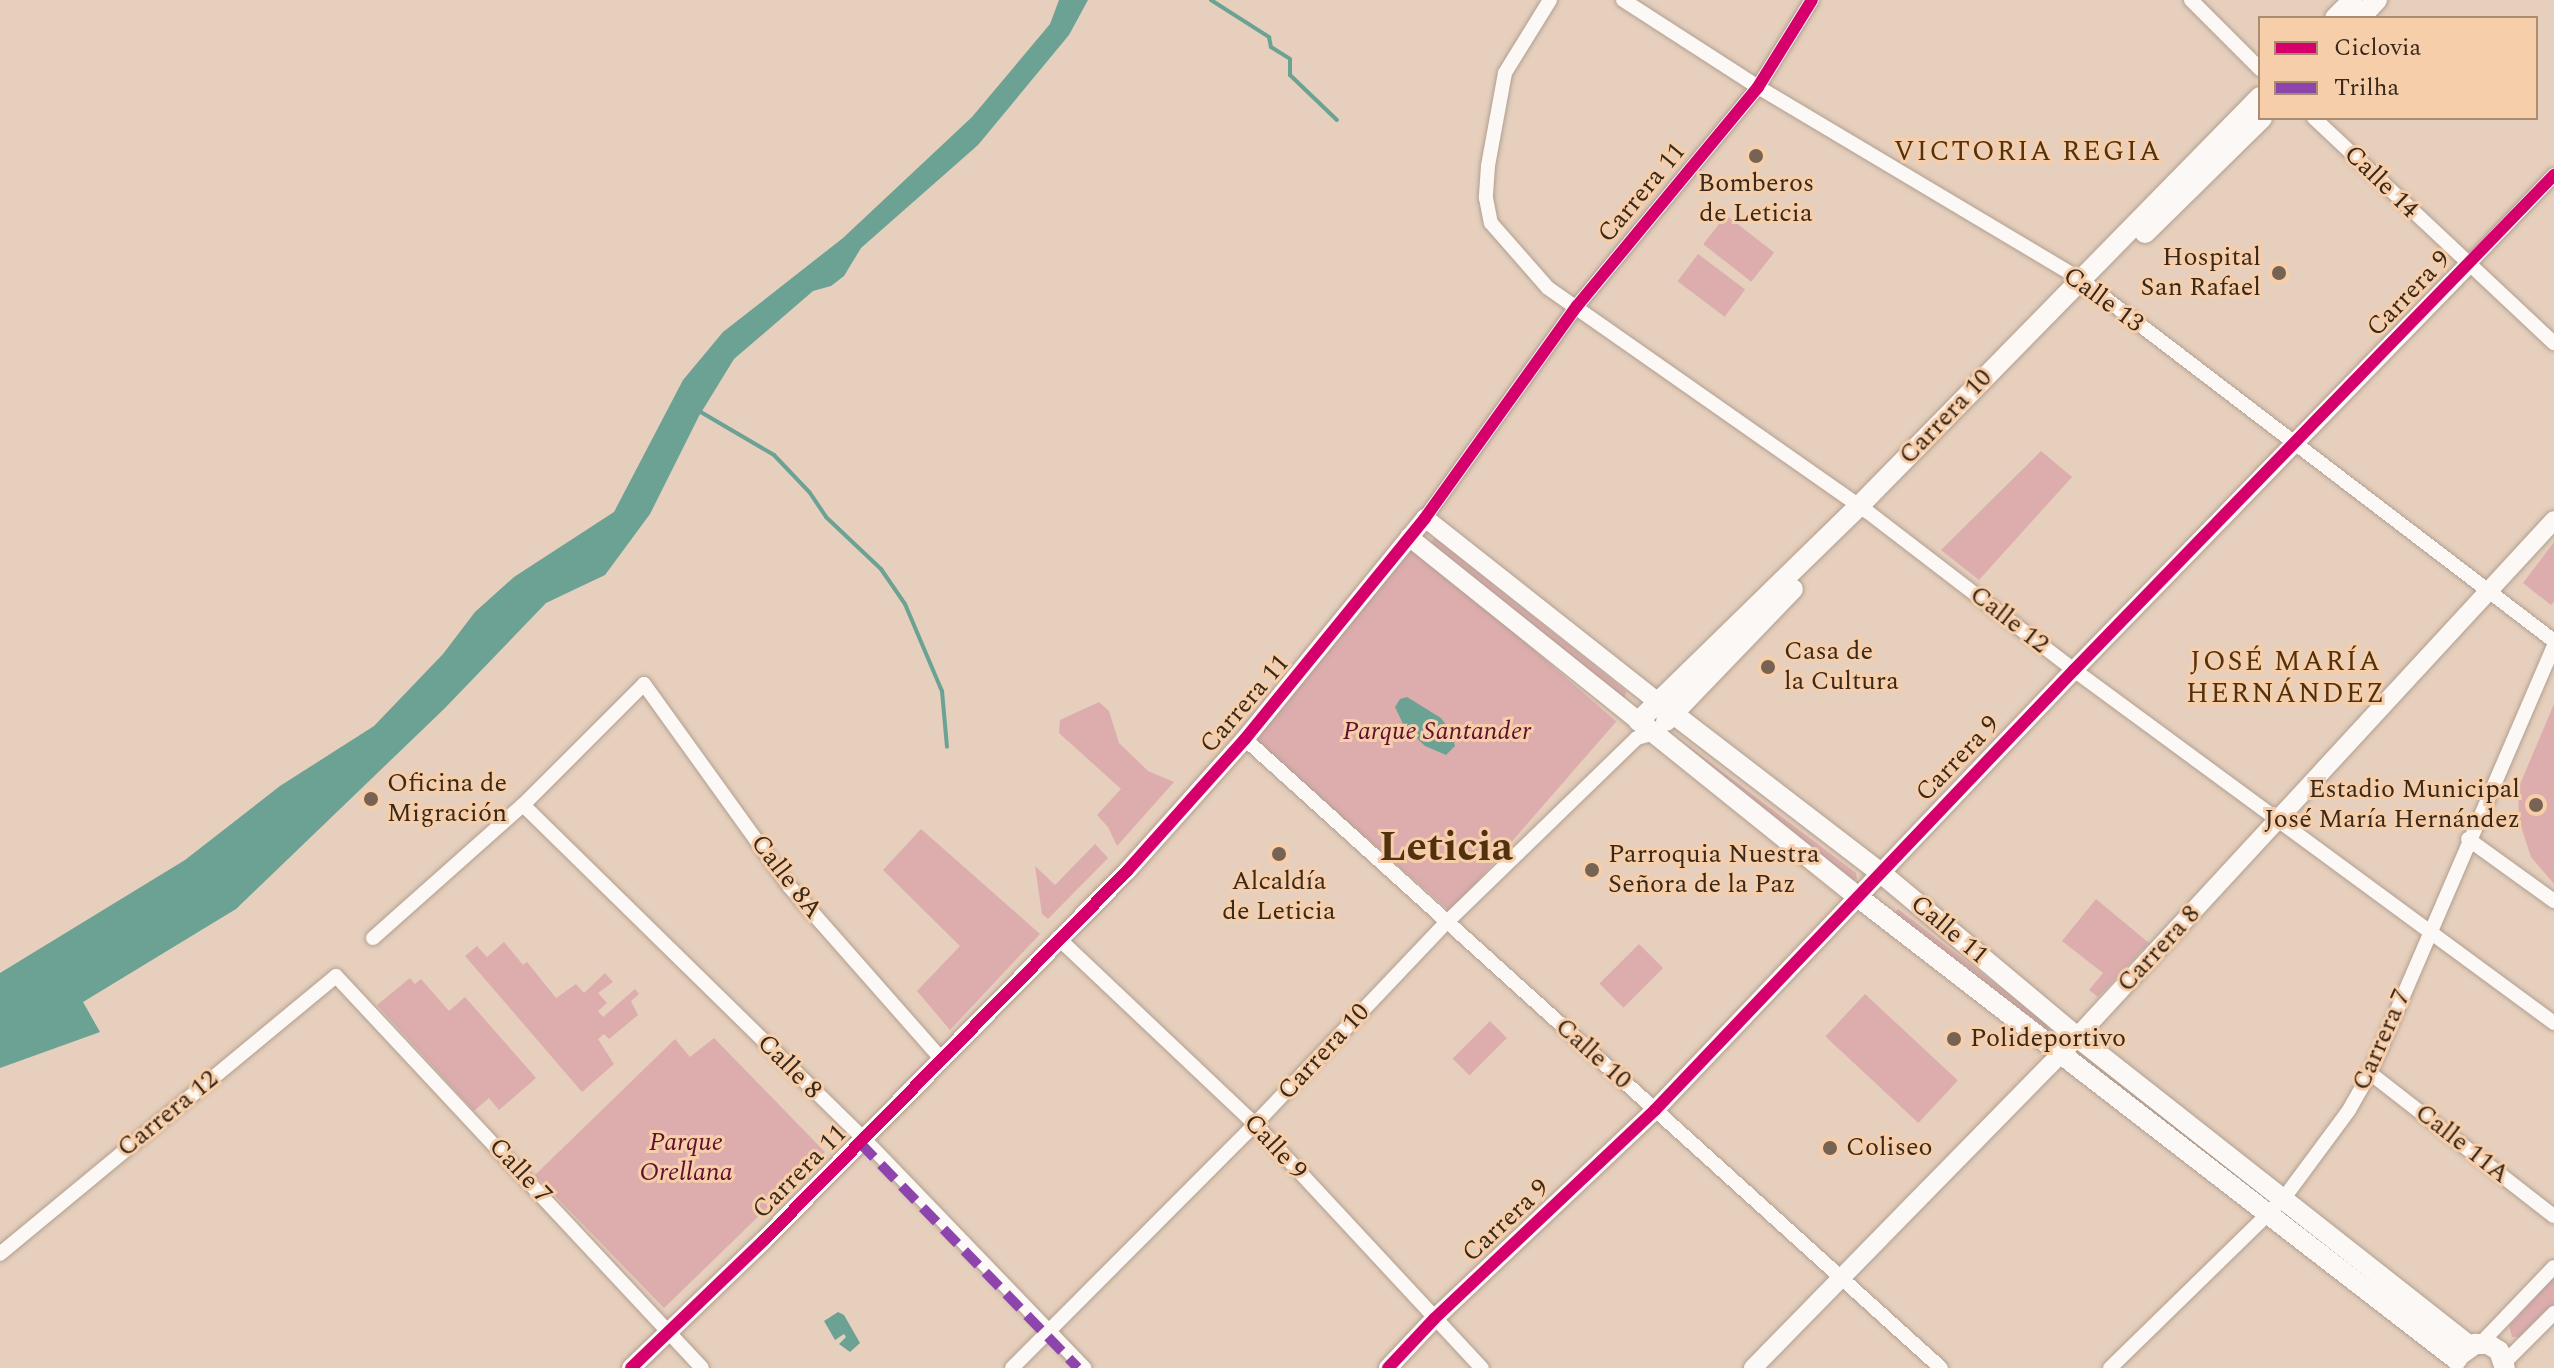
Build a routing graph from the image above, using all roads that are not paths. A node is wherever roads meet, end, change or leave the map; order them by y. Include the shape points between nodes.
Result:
1 (1550, 0) edge
2 (1623, 0) edge
3 (1812, 0) edge
4 (2191, 0) edge
5 (2353, 0) edge
6 (2377, 0) edge
7 (2337, 16) edge
8 (2362, 16) edge
9 (2258, 67) edge
10 (1758, 87) junction
11 (2258, 99) edge
12 (2260, 120) edge
13 (2316, 120) edge
14 (2554, 175) edge
15 (2468, 265) junction
16 (2084, 284) junction
17 (1577, 306) junction
18 (2554, 343) edge
19 (2294, 443) junction
20 (1864, 509) junction
21 (1425, 518) junction
22 (2554, 520) edge
23 (1409, 537) junction
24 (2490, 589) junction
25 (2554, 643) edge
26 (2074, 670) junction
27 (1665, 708) junction
28 (1644, 731) junction
29 (1245, 739) junction
30 (523, 805) junction
31 (2279, 818) junction
32 (2468, 839) junction
33 (1881, 873) junction
34 (1858, 897) junction
35 (2554, 901) edge
36 (1447, 922) junction
37 (2430, 930) junction
38 (373, 938) dead end
39 (1058, 938) junction
40 (336, 976) joint
41 (2554, 1023) edge
42 (2077, 1037) junction
43 (2060, 1053) junction
44 (938, 1060) junction
45 (2370, 1073) junction
46 (1655, 1110) junction
47 (1255, 1124) junction
48 (864, 1139) junction
49 (2284, 1198) junction
50 (2266, 1213) junction
51 (2554, 1216) edge
52 (0, 1254) edge
53 (2554, 1267) edge
54 (1841, 1278) junction
55 (2554, 1313) edge
56 (1434, 1319) junction
57 (1051, 1331) junction
58 (668, 1334) junction
59 (2466, 1354) edge
60 (2504, 1366) edge
61 (631, 1368) edge
62 (702, 1368) edge
63 (1012, 1368) edge
64 (1084, 1368) edge
65 (1388, 1368) edge
66 (1482, 1368) edge
67 (1753, 1368) edge
68 (1941, 1368) edge
69 (2110, 1368) edge

1 - 17 street, Calle 12 via 1505,73 1486,198 1491,223 1506,244 1548,288
2 - 10 street, Calle 13
3 - 10 street, Carrera 11
4 - 9 street
5 - 7 main road
6 - 8 main road
10 - 16 street, Calle 13
10 - 17 street, Carrera 11
11 - 16 main road, Carrera 10
12 - 16 main road, Carrera 10
13 - 15 street, Calle 14
14 - 15 street, Carrera 9
15 - 18 street, Calle 14
15 - 19 street, Carrera 9
16 - 19 street, Calle 13
16 - 20 main road, Carrera 10
17 - 20 street, Calle 12
17 - 21 street, Carrera 11
19 - 24 street, Calle 13
19 - 26 street, Carrera 9
20 - 26 street, Calle 12
20 - 27 main road, Carrera 10
21 - 23 street, Carrera 11
21 - 27 street, Calle 11
22 - 24 street, Carrera 8
23 - 28 street, Calle 11
23 - 29 street, Carrera 11
24 - 25 street, Calle 13
24 - 31 street, Carrera 8
25 - 32 street, Carrera 7
26 - 31 street, Calle 12
26 - 33 street, Carrera 9
27 - 28 main road, Carrera 10
27 - 33 main road, Calle 11
28 - 34 main road, Calle 11
28 - 36 street, Carrera 10
29 - 36 street, Calle 10
29 - 39 street, Carrera 11 via 1127,871
30 - 38 street
30 - 44 street, Calle 8A via 644,684 789,886
30 - 48 street, Calle 8
31 - 37 street, Calle 12
31 - 42 street, Carrera 8
32 - 35 street
32 - 37 street, Carrera 7
33 - 34 street, Carrera 9
33 - 42 main road, Calle 11
34 - 43 main road, Calle 11
34 - 46 street, Carrera 9
36 - 46 street, Calle 10
36 - 47 street, Carrera 10
37 - 41 street, Calle 12
37 - 45 street, Carrera 7
39 - 44 street, Carrera 11
39 - 47 street, Calle 9
40 - 52 street, Carrera 12
40 - 58 street, Calle 7
42 - 43 street, Carrera 8
42 - 49 main road, Calle 11
43 - 50 main road, Calle 11
43 - 54 street, Carrera 8
44 - 48 street, Carrera 11
45 - 49 street, Carrera 7 via 2323,1149
45 - 51 street, Calle 11A
46 - 54 street, Calle 10
46 - 56 street, Carrera 9
47 - 56 street, Calle 9
47 - 57 street, Carrera 10
48 - 57 street, Calle 8
48 - 58 street, Carrera 11
49 - 50 street, Carrera 7
49 - 59 main road, Calle 11
50 - 59 main road, Calle 11
50 - 69 street, Carrera 7
53 - 59 street
54 - 67 street, Carrera 8
54 - 68 street, Calle 10
55 - 60 street
56 - 65 street, Carrera 9
56 - 66 street, Calle 9
57 - 63 street, Carrera 10
57 - 64 street, Calle 8
58 - 61 street, Carrera 11
58 - 62 street, Calle 7
59 - 60 main road via 2494,1347

